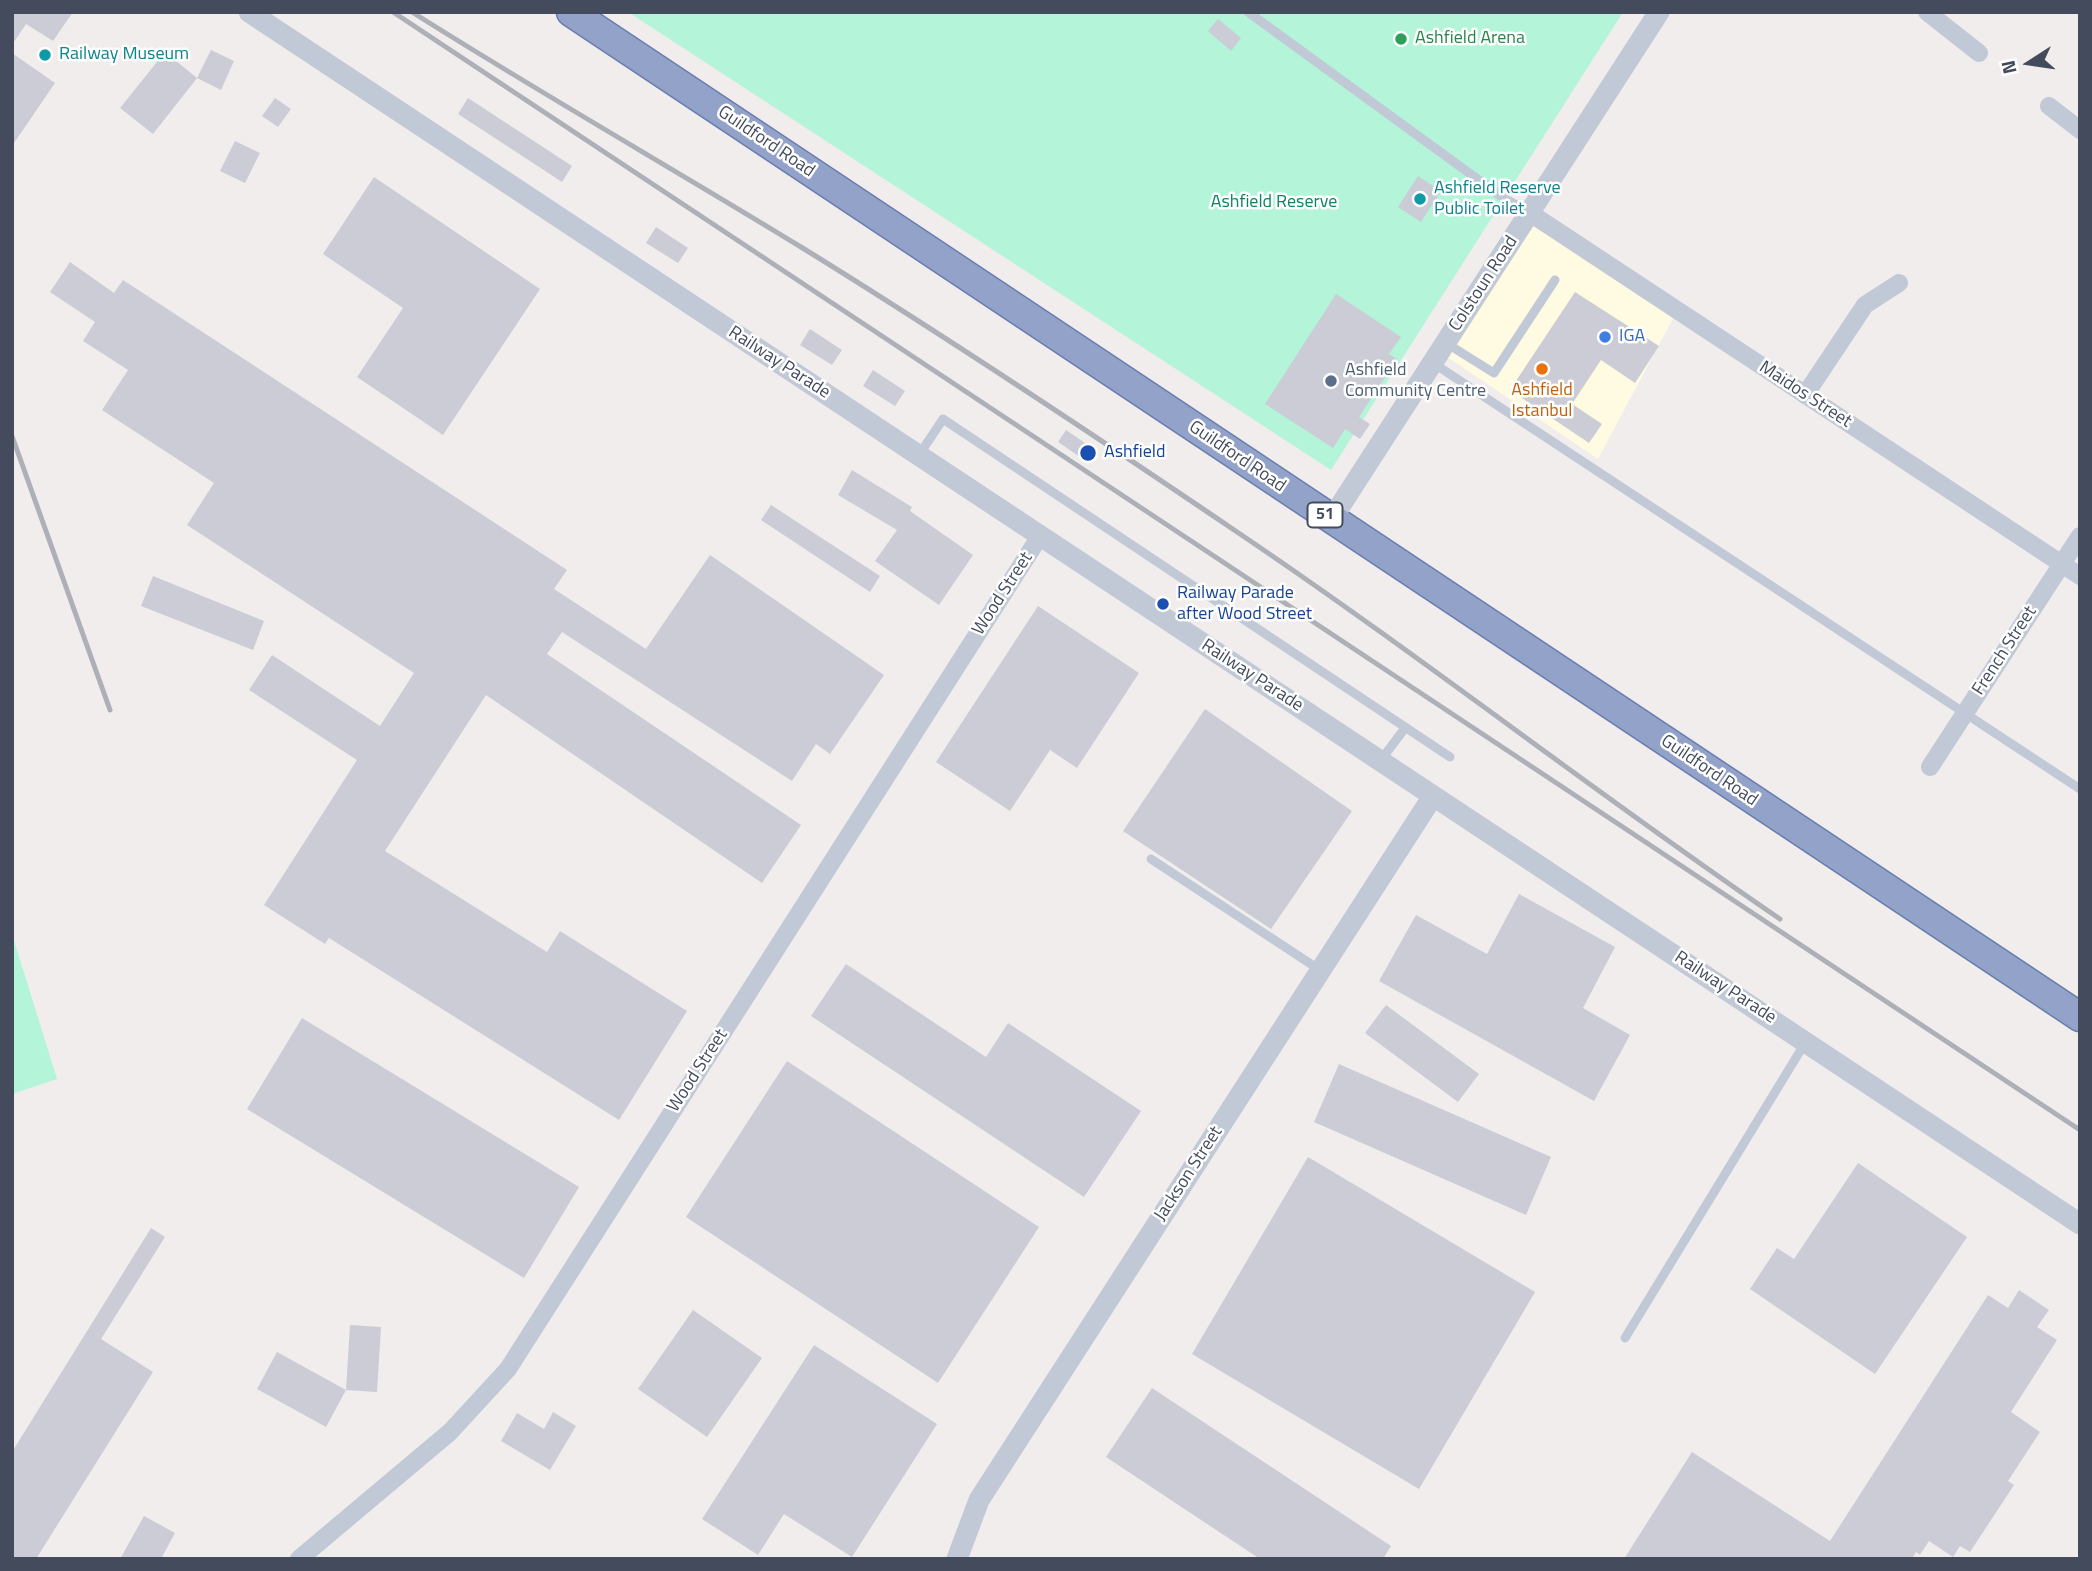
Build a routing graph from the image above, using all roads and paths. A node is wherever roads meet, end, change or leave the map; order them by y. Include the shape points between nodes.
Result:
1 (249, 12) edge
2 (571, 12) edge
3 (1248, 12) edge
4 (1659, 12) edge
5 (1927, 12) edge
6 (1979, 53) dead end
7 (2049, 106) dead end
8 (2080, 130) edge
9 (1530, 213) junction
10 (1555, 280) dead end
11 (1899, 283) dead end
12 (1446, 343) junction
13 (1433, 363) junction
14 (1805, 395) junction
15 (919, 455) junction
16 (1331, 520) junction
17 (1040, 536) junction
18 (2080, 536) edge
19 (2062, 564) junction
20 (2080, 576) edge
21 (1965, 713) junction
22 (1405, 728) junction
23 (1450, 757) dead end
24 (1380, 761) junction
25 (1930, 766) dead end
26 (2080, 789) edge
27 (1433, 796) junction
28 (1151, 859) dead end
29 (1320, 970) junction
30 (2080, 1017) edge
31 (1806, 1042) junction
32 (2080, 1224) edge
33 (1625, 1338) dead end
34 (299, 1559) edge
35 (957, 1559) edge

1 - 15 street, Railway Parade
2 - 16 highway, Guildford Road / 51
3 - 9 lane
4 - 9 street, Colstoun Road
5 - 6 street
7 - 8 street
9 - 12 street, Colstoun Road
9 - 14 street, Maidos Street
10 - 12 lane via 1494,373
11 - 14 street via 1865,305
12 - 13 street, Colstoun Road
13 - 16 street, Colstoun Road
13 - 21 lane
14 - 19 street, Maidos Street
15 - 17 street, Railway Parade
15 - 22 lane via 943,419
16 - 30 highway, Guildford Road / 51
17 - 24 street, Railway Parade
17 - 34 street, Wood Street via 508,1369 450,1432
18 - 19 street, French Street
19 - 20 street, Maidos Street
19 - 21 street, French Street
21 - 25 street, French Street
21 - 26 lane
22 - 23 lane
22 - 24 lane
24 - 27 street, Railway Parade
27 - 29 street, Jackson Street
27 - 31 street, Railway Parade
28 - 29 lane
29 - 35 street, Jackson Street via 979,1500
31 - 32 street, Railway Parade
31 - 33 lane

